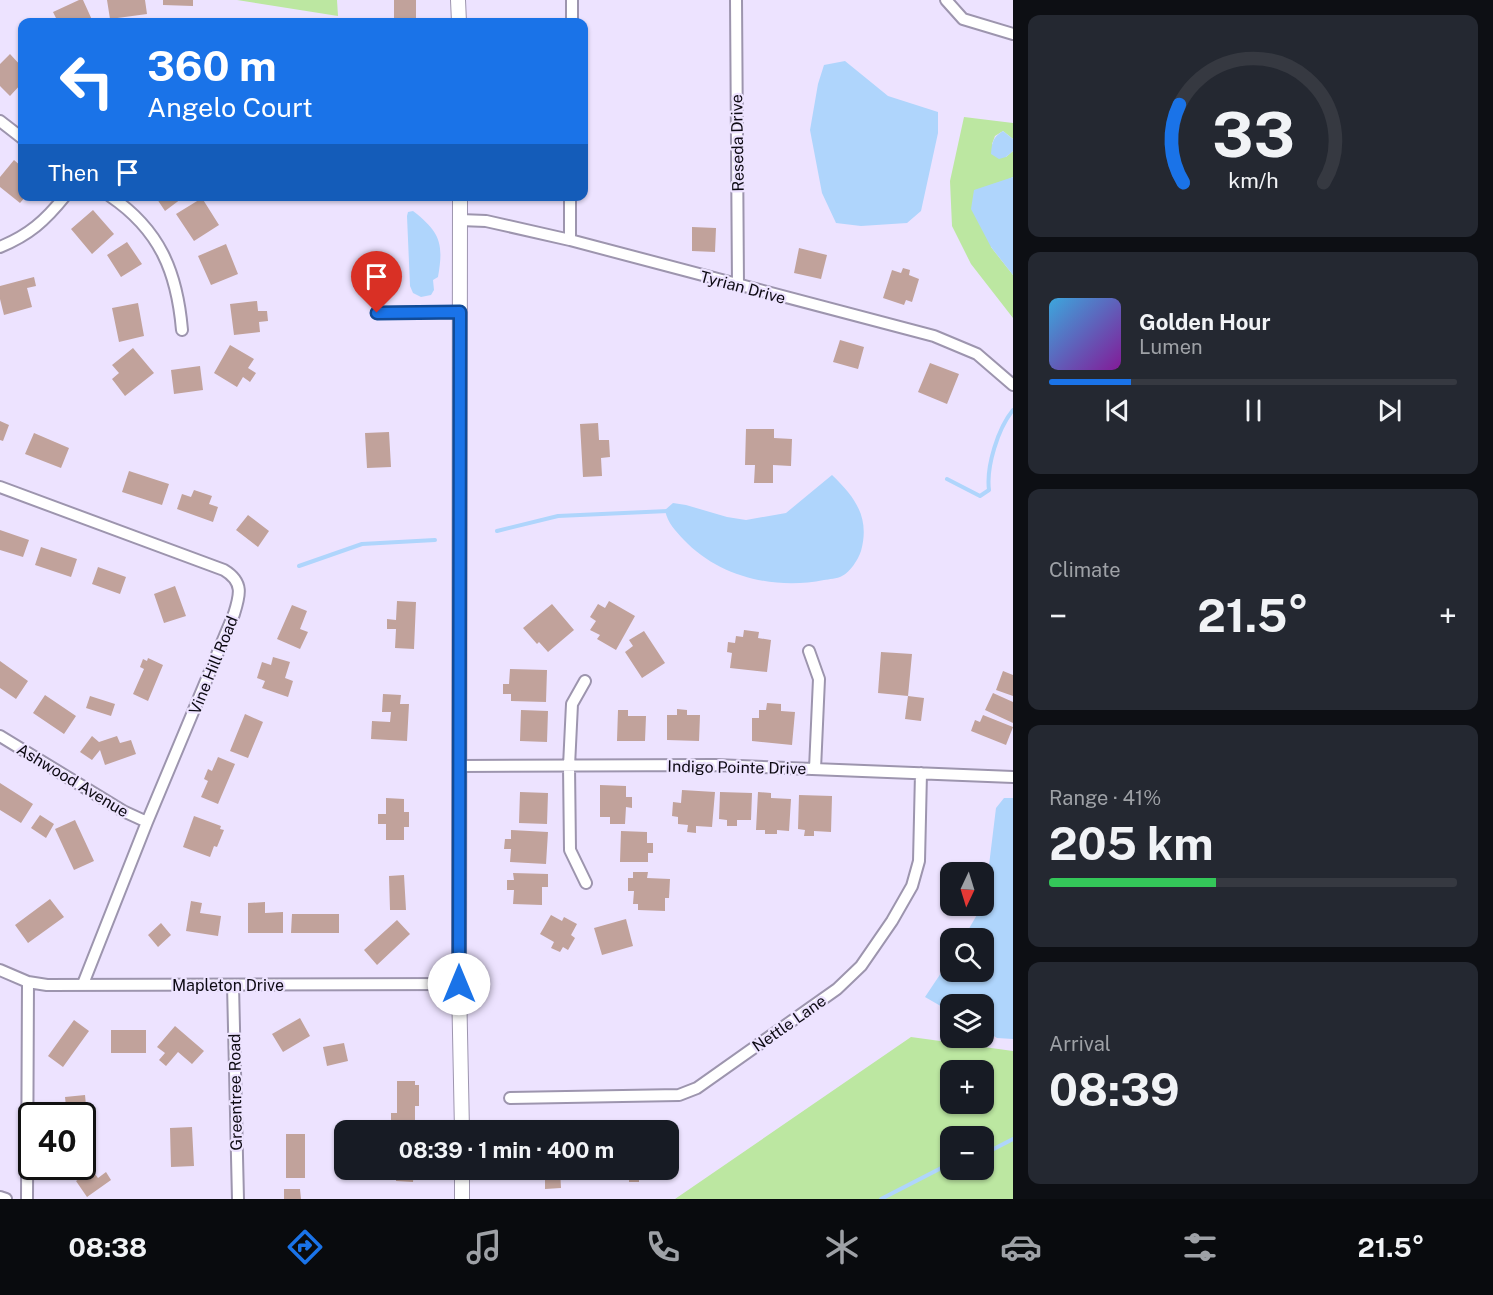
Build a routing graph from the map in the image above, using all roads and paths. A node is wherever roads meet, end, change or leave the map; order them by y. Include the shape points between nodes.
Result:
1 (458, 0) edge
2 (572, 0) edge
3 (736, 0) edge
4 (946, 0) edge
5 (459, 18) edge
6 (572, 18) edge
7 (1013, 34) edge
8 (0, 121) edge
9 (18, 134) edge
10 (61, 201) edge
11 (117, 201) edge
12 (460, 201) edge
13 (570, 201) edge
14 (460, 220) junction
15 (570, 240) junction
16 (0, 247) edge
17 (738, 286) junction
18 (460, 312) junction
19 (377, 313) dead end
20 (182, 330) dead end
21 (1013, 385) edge
22 (0, 487) edge
23 (809, 651) dead end
24 (585, 681) dead end
25 (0, 736) edge
26 (460, 766) junction
27 (569, 766) junction
28 (815, 769) junction
29 (921, 773) junction
30 (1013, 777) edge
31 (147, 822) junction
32 (586, 883) dead end
33 (0, 970) edge
34 (28, 982) junction
35 (83, 984) junction
36 (459, 984) junction
37 (233, 985) junction
38 (510, 1098) dead end
39 (462, 1120) edge
40 (462, 1180) edge
41 (0, 1197) edge
42 (6, 1199) edge
43 (27, 1199) edge
44 (238, 1199) edge
45 (462, 1199) edge

1 - 5 street
2 - 6 street
3 - 17 street, Reseda Drive
4 - 7 street via 963,19
8 - 9 street
10 - 16 street via 27,234
11 - 20 street via 142,224 167,260
12 - 14 street
13 - 15 street
14 - 15 street, Tyrian Drive via 486,221
14 - 18 street
15 - 17 street, Tyrian Drive
17 - 21 street, Tyrian Drive via 934,336 977,354
18 - 19 street
18 - 26 street
22 - 31 street, Vine Hill Road via 224,570 238,584 234,614
23 - 28 street via 819,679
24 - 27 street via 572,704
25 - 31 street, Ashwood Avenue
26 - 27 street, Indigo Pointe Drive
26 - 36 street
27 - 28 street, Indigo Pointe Drive
27 - 32 street via 570,850
28 - 29 street, Indigo Pointe Drive
29 - 30 street, Indigo Pointe Drive
29 - 38 street, Nettle Lane via 919,861 912,886 861,966 837,988 697,1088 679,1095
31 - 35 street, Vine Hill Road
33 - 34 street, Mapleton Drive
34 - 35 street, Mapleton Drive
34 - 43 street
35 - 37 street, Mapleton Drive
36 - 37 street, Mapleton Drive
36 - 39 street
37 - 44 street, Greentree Road
40 - 45 street
41 - 42 street

